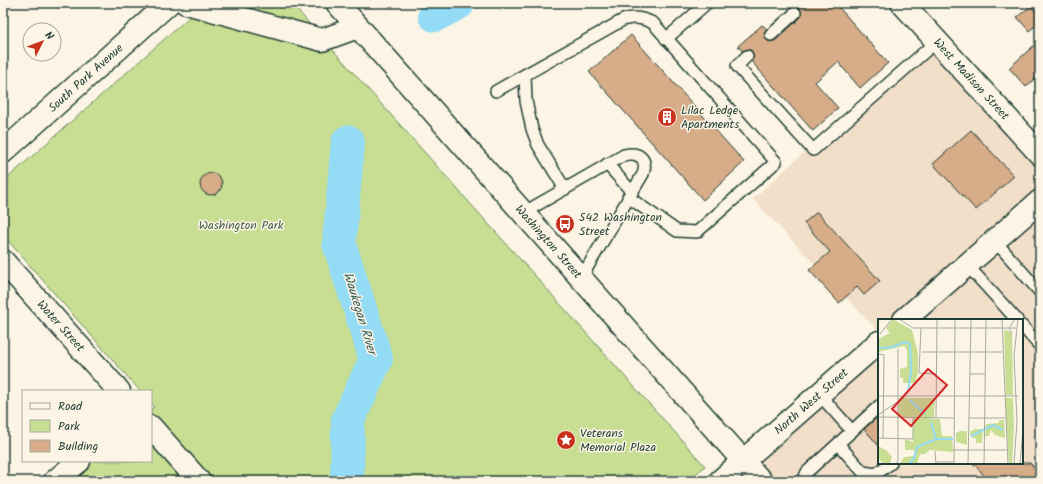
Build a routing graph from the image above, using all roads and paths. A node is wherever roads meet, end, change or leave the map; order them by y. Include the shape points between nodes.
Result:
1 (169, 3) edge
2 (186, 3) edge
3 (337, 3) edge
4 (707, 3) edge
5 (902, 3) edge
6 (796, 13) dead end
7 (358, 27) junction
8 (771, 35) dead end
9 (666, 39) junction
10 (937, 41) junction
11 (747, 56) dead end
12 (525, 75) junction
13 (496, 91) dead end
14 (3, 152) edge
15 (1040, 154) edge
16 (607, 164) junction
17 (565, 189) junction
18 (630, 194) junction
19 (1038, 207) edge
20 (523, 213) junction
21 (994, 241) junction
22 (3, 261) edge
23 (967, 265) junction
24 (581, 278) junction
25 (1040, 292) edge
26 (905, 319) edge
27 (1016, 319) edge
28 (1023, 327) edge
29 (878, 343) edge
30 (1040, 346) edge
31 (118, 390) edge
32 (819, 394) junction
33 (878, 407) edge
34 (152, 428) edge
35 (852, 431) junction
36 (838, 444) junction
37 (743, 461) junction
38 (78, 462) edge
39 (890, 464) edge
40 (55, 481) edge
41 (199, 481) edge
42 (720, 481) edge
43 (761, 481) edge
44 (803, 481) edge

1 - 14 street, South Park Avenue
2 - 7 street via 322,40
3 - 7 street, Washington Street
4 - 9 lane
5 - 10 street, West Madison Street
6 - 8 lane
7 - 20 street, Washington Street
9 - 12 lane via 649,21 630,18
9 - 18 lane via 776,162 696,232 677,232
10 - 11 lane via 813,150 737,66
10 - 15 street, West Madison Street
12 - 13 lane
12 - 17 lane via 526,101 532,129 538,145
16 - 17 lane
16 - 18 lane
16 - 18 lane via 624,154 641,157 644,170
17 - 20 lane
18 - 24 lane
19 - 21 street
20 - 24 street, Washington Street
21 - 23 street
21 - 25 lane
22 - 31 street, Water Street
23 - 26 street
23 - 27 lane
24 - 37 street, Washington Street
28 - 30 lane
29 - 32 street, North West Street
32 - 35 lane
32 - 37 street, North West Street
33 - 35 lane
34 - 41 street
35 - 36 lane
36 - 39 lane via 862,472 876,474
36 - 44 lane via 807,472
37 - 42 street, North West Street
37 - 43 street, Washington Street
38 - 40 street

